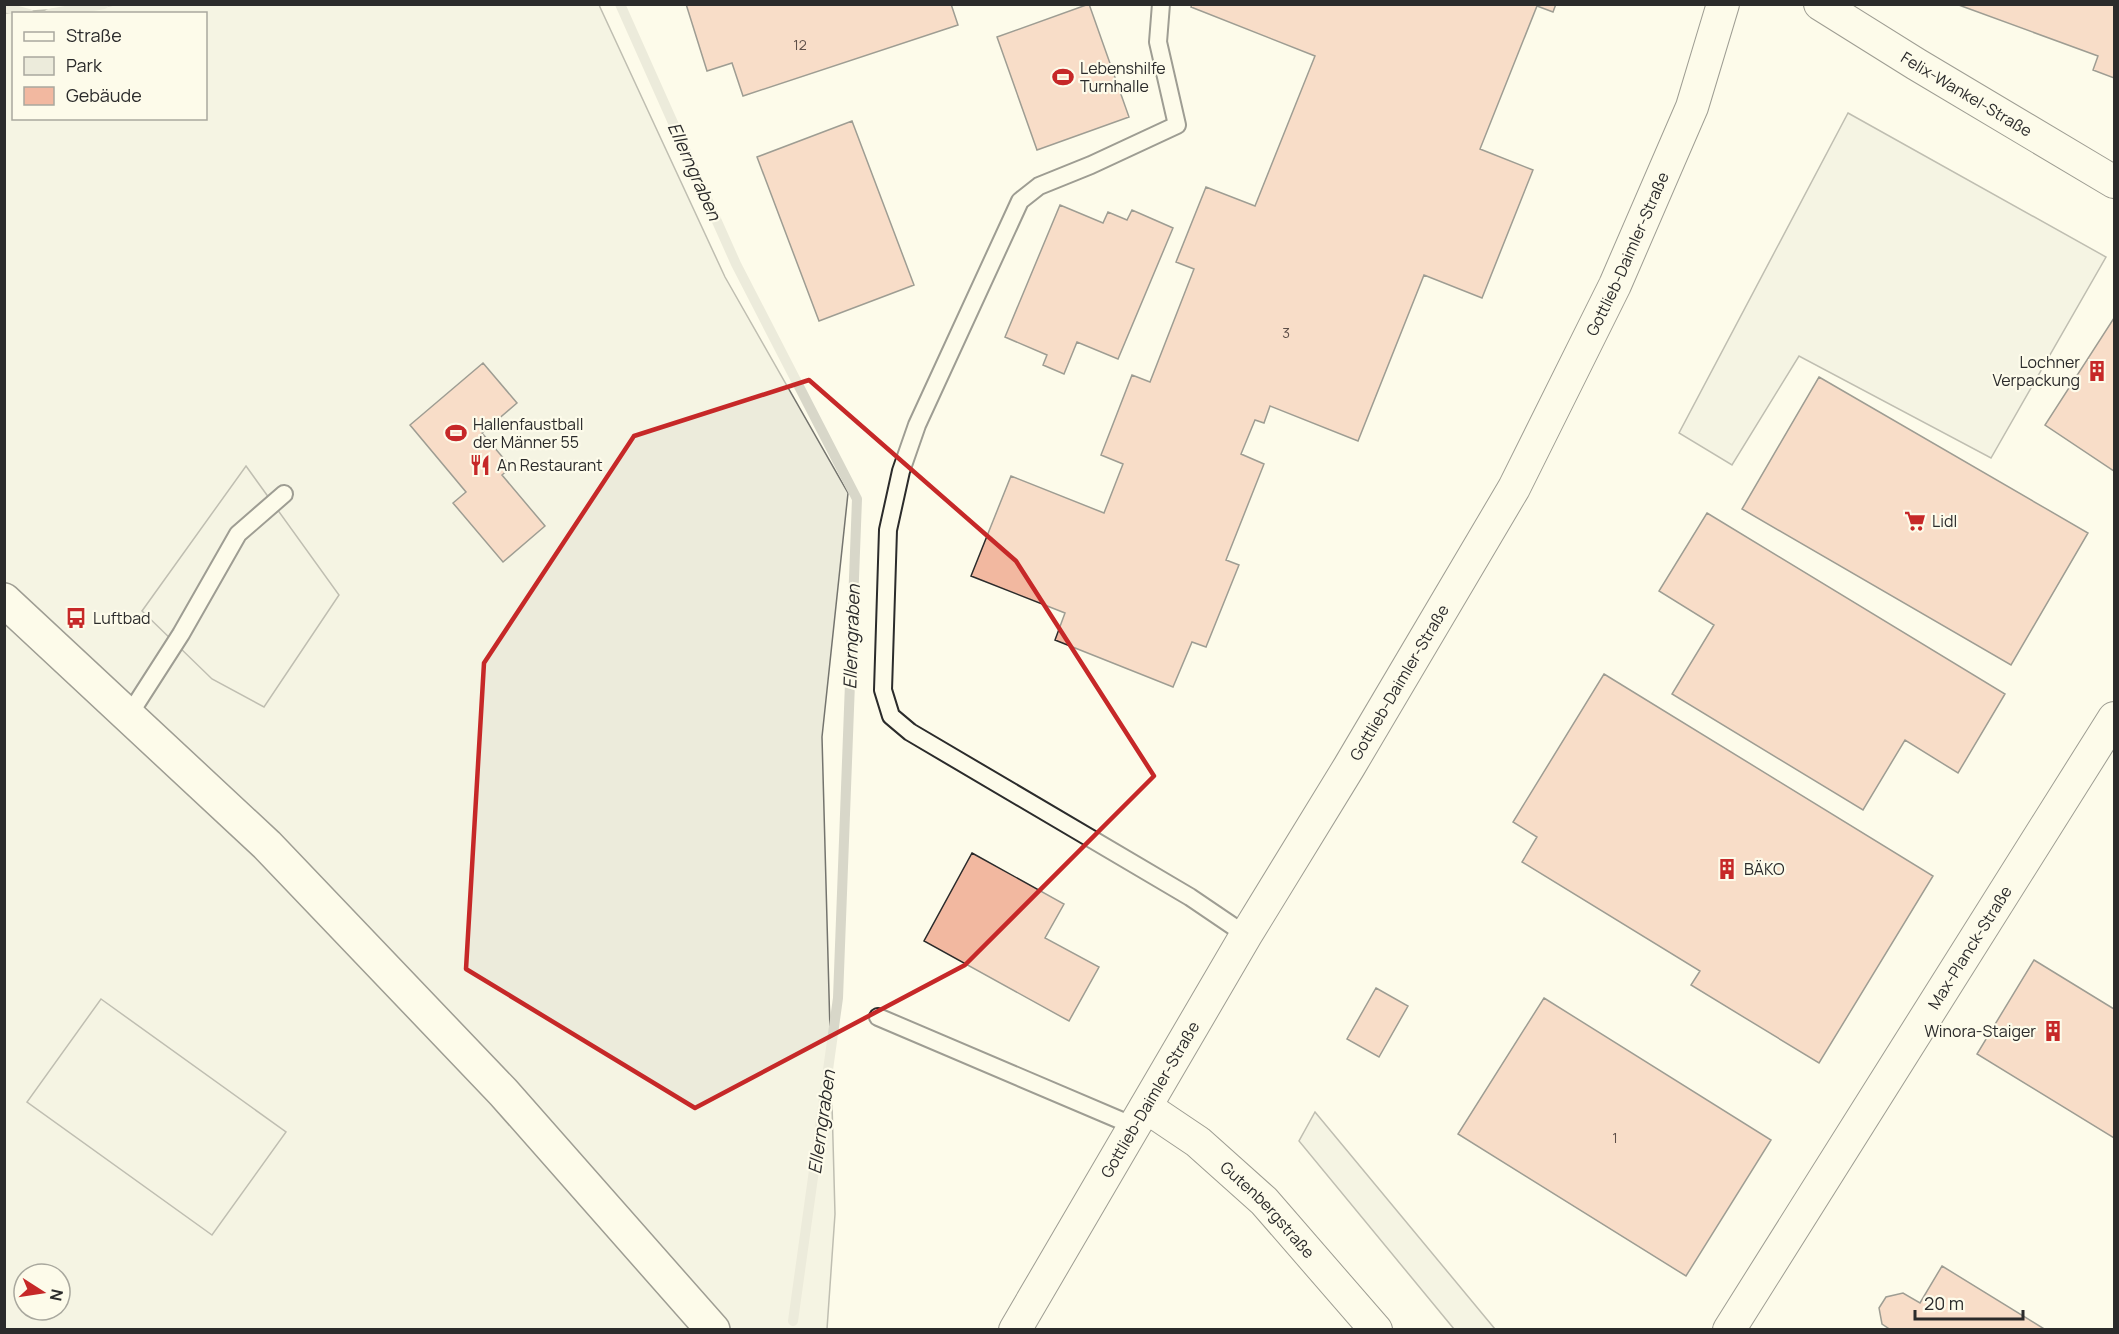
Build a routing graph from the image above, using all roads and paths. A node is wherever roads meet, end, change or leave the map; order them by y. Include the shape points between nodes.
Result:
1 (1161, 4) edge
2 (1723, 4) edge
3 (1820, 4) edge
4 (2115, 182) edge
5 (284, 494) dead end
6 (4, 600) edge
7 (129, 715) junction
8 (2115, 718) edge
9 (1246, 934) junction
10 (878, 1017) dead end
11 (1140, 1117) junction
12 (713, 1329) edge
13 (1015, 1329) edge
14 (1376, 1329) edge
15 (1730, 1329) edge

1 - 9 lane via 1158,42 1177,125 1039,186 1020,201 917,425 901,471 888,530 883,690 891,716 910,732
2 - 9 street, Gottlieb-Daimler-Straße via 1692,107 1615,285 1514,488
3 - 4 street, Felix-Wankel-Straße
5 - 7 lane via 238,534
6 - 7 main road
7 - 12 main road via 267,845 495,1084
8 - 15 street, Max-Planck-Straße
9 - 11 street, Gottlieb-Daimler-Straße
10 - 11 lane
11 - 13 street, Gottlieb-Daimler-Straße
11 - 14 street, Gutenbergstraße via 1198,1142 1264,1201

